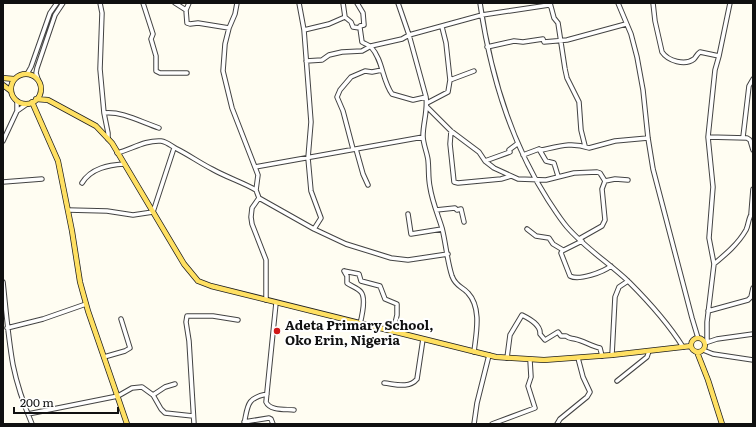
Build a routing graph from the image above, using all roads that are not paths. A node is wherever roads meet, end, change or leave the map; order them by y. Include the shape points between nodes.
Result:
1 (57, 3) edge
2 (63, 3) edge
3 (100, 3) edge
4 (143, 3) edge
5 (175, 3) edge
6 (189, 3) edge
7 (237, 3) edge
8 (299, 3) edge
9 (342, 3) edge
10 (357, 3) edge
11 (398, 3) edge
12 (480, 3) edge
13 (618, 3) edge
14 (653, 3) edge
15 (730, 3) edge
16 (551, 5) edge
17 (186, 10) junction
18 (482, 15) junction
19 (346, 17) junction
20 (626, 24) junction
21 (442, 27) junction
22 (229, 28) junction
23 (360, 28) junction
24 (304, 30) junction
25 (409, 35) junction
26 (561, 41) junction
27 (371, 46) junction
28 (487, 48) junction
29 (719, 56) junction
30 (306, 61) junction
31 (382, 70) junction
32 (474, 71) dead end
33 (187, 73) dead end
34 (26, 74) junction
35 (3, 78) edge
36 (14, 79) junction
37 (38, 79) junction
38 (753, 79) edge
39 (450, 80) junction
40 (3, 85) edge
41 (41, 90) junction
42 (11, 91) junction
43 (426, 97) junction
44 (48, 100) junction
45 (17, 101) junction
46 (32, 102) junction
47 (427, 105) junction
48 (17, 111) junction
49 (104, 114) junction
50 (159, 128) dead end
51 (451, 131) junction
52 (423, 137) junction
53 (708, 137) junction
54 (743, 137) junction
55 (648, 138) junction
56 (108, 140) junction
57 (3, 141) edge
58 (518, 144) junction
59 (585, 146) junction
60 (174, 148) junction
61 (354, 149) junction
62 (539, 149) junction
63 (753, 150) edge
64 (117, 153) junction
65 (523, 154) junction
66 (308, 158) junction
67 (486, 160) junction
68 (124, 164) junction
69 (255, 167) junction
70 (511, 176) junction
71 (558, 176) junction
72 (42, 179) dead end
73 (535, 179) junction
74 (628, 180) dead end
75 (605, 181) junction
76 (3, 182) edge
77 (82, 183) dead end
78 (368, 185) dead end
79 (753, 189) edge
80 (256, 190) junction
81 (259, 198) junction
82 (68, 210) junction
83 (436, 210) junction
84 (153, 212) junction
85 (752, 213) edge
86 (408, 214) dead end
87 (464, 222) dead end
88 (314, 229) junction
89 (442, 229) junction
90 (527, 229) dead end
91 (580, 240) junction
92 (563, 250) junction
93 (448, 254) junction
94 (714, 264) junction
95 (610, 266) junction
96 (628, 281) junction
97 (3, 282) edge
98 (753, 288) edge
99 (751, 299) edge
100 (266, 300) junction
101 (276, 303) junction
102 (86, 304) junction
103 (708, 311) junction
104 (121, 319) dead end
105 (238, 320) dead end
106 (5, 323) edge
107 (360, 324) junction
108 (7, 328) junction
109 (393, 332) junction
110 (753, 334) edge
111 (698, 338) junction
112 (423, 339) junction
113 (706, 342) junction
114 (691, 346) junction
115 (683, 347) junction
116 (649, 351) junction
117 (701, 351) junction
118 (474, 352) junction
119 (490, 355) junction
120 (612, 355) junction
121 (602, 356) junction
122 (104, 357) junction
123 (507, 358) junction
124 (578, 358) junction
125 (530, 360) junction
126 (753, 360) edge
127 (617, 380) dead end
128 (384, 383) dead end
129 (175, 384) dead end
130 (266, 394) junction
131 (153, 395) junction
132 (118, 396) junction
133 (294, 410) dead end
134 (28, 414) junction
135 (193, 416) junction
136 (244, 423) edge
137 (32, 424) edge
138 (127, 424) edge
139 (194, 424) edge
140 (273, 424) edge
141 (474, 424) edge
142 (492, 424) edge
143 (557, 424) edge
144 (722, 424) edge

1 - 34 street via 50,13 31,67
2 - 37 street via 55,15 37,68
3 - 49 street via 100,69
4 - 33 street via 153,34 151,39 156,56 156,71
5 - 17 street
6 - 17 street
7 - 22 street
8 - 24 street
9 - 19 street
10 - 23 street via 363,13 364,25
11 - 25 street
12 - 18 street
13 - 20 street
14 - 29 street via 664,56 683,63 693,60 700,52
15 - 29 street
16 - 18 street
16 - 26 street
17 - 22 street via 187,23
18 - 21 street
18 - 28 street
19 - 23 street via 353,27
19 - 24 street
20 - 26 street
20 - 55 street via 637,57
21 - 25 street
21 - 39 street
22 - 69 street via 223,71 232,108
23 - 27 street via 362,42
24 - 30 street
25 - 27 street
25 - 43 street
26 - 28 street via 514,41
26 - 59 street via 567,78 580,102 581,130
27 - 30 street via 362,51 328,55 322,60
27 - 31 street
28 - 58 street via 502,102
29 - 53 street via 715,70
30 - 66 street via 311,122
31 - 43 street via 392,94 413,100
31 - 61 street via 365,71 351,77 337,97
32 - 39 street
34 - 36 main road
34 - 37 main road
35 - 36 main road
36 - 42 main road
37 - 41 main road
38 - 54 street via 749,86
39 - 47 street via 448,92
40 - 42 main road
41 - 44 main road
41 - 46 main road
42 - 45 main road
43 - 47 street
44 - 46 main road
44 - 56 main road via 96,126
45 - 46 main road
45 - 48 street
46 - 48 street
46 - 82 main road via 58,162
47 - 51 street
47 - 52 street
48 - 57 street
49 - 50 street via 125,116
49 - 56 street
51 - 67 street
51 - 70 street via 454,182 501,180
52 - 61 street
52 - 83 street via 428,159 430,189
53 - 54 street
53 - 94 street via 713,187 709,238
54 - 63 street via 750,140
55 - 59 street via 615,141 589,148
55 - 111 street via 653,169
56 - 64 main road
58 - 65 street
58 - 67 street via 509,150 510,152
59 - 62 street via 577,144
60 - 64 street via 162,141 136,145
60 - 80 street
60 - 84 street
61 - 66 street
61 - 78 street
62 - 65 street
62 - 71 street via 546,161 554,163
64 - 68 main road
65 - 73 street
66 - 69 street
66 - 88 street via 311,191 320,218
67 - 70 street via 494,168
68 - 77 street via 100,168 86,176
68 - 84 main road
69 - 80 street via 258,179
70 - 73 street via 518,179
71 - 73 street via 546,180
71 - 75 street via 597,172
72 - 76 street
73 - 91 street via 560,218
74 - 75 street
75 - 91 street via 602,189 604,224
79 - 85 street
80 - 81 street
81 - 88 street
81 - 100 street via 252,208 251,217 266,260
82 - 84 street via 133,215
82 - 102 main road
83 - 87 street via 461,209
83 - 89 street
84 - 100 main road via 184,264 198,281
85 - 94 street via 746,230 733,248
86 - 89 street via 411,234
88 - 93 street via 346,244 391,258 408,260
89 - 93 street
90 - 92 street via 536,236 549,238
91 - 92 street
91 - 95 street
92 - 95 street via 561,253 572,278 600,273
93 - 118 street via 455,283 468,292 474,305
94 - 103 street
95 - 96 street
96 - 115 street via 670,327
96 - 120 street via 619,287 615,297
97 - 106 street
98 - 99 street
99 - 103 street
100 - 101 main road
101 - 107 main road
101 - 130 street
102 - 108 street
102 - 122 main road
103 - 113 street
104 - 122 street via 130,348
105 - 135 street via 213,316 187,316
106 - 108 street
107 - 109 main road
107 - 109 street via 363,311 362,294 347,284 344,271 359,274 361,281 380,286 385,299 396,304 397,315
108 - 134 street via 13,366
109 - 112 main road
110 - 113 street
111 - 113 main road
111 - 114 main road via 692,341
112 - 118 main road
112 - 128 street via 417,379 409,385
113 - 117 main road
114 - 115 main road
114 - 117 main road via 694,351
115 - 116 main road
116 - 120 main road
116 - 127 street via 647,357
117 - 126 street
117 - 144 main road via 704,369
118 - 119 main road
119 - 123 main road
119 - 141 street
120 - 121 main road
121 - 123 street via 600,348 562,336 558,332 545,340 538,326 522,315 510,335
121 - 124 main road
122 - 132 main road
123 - 125 main road
124 - 125 main road
124 - 143 street via 590,392
125 - 142 street via 531,377 528,387 535,408
129 - 131 street
130 - 133 street via 266,402 271,408
130 - 136 street via 248,402
131 - 132 street via 142,387 132,388
131 - 135 street via 165,413
132 - 134 street
132 - 138 main road
134 - 137 street
135 - 139 street
136 - 140 street via 269,418

